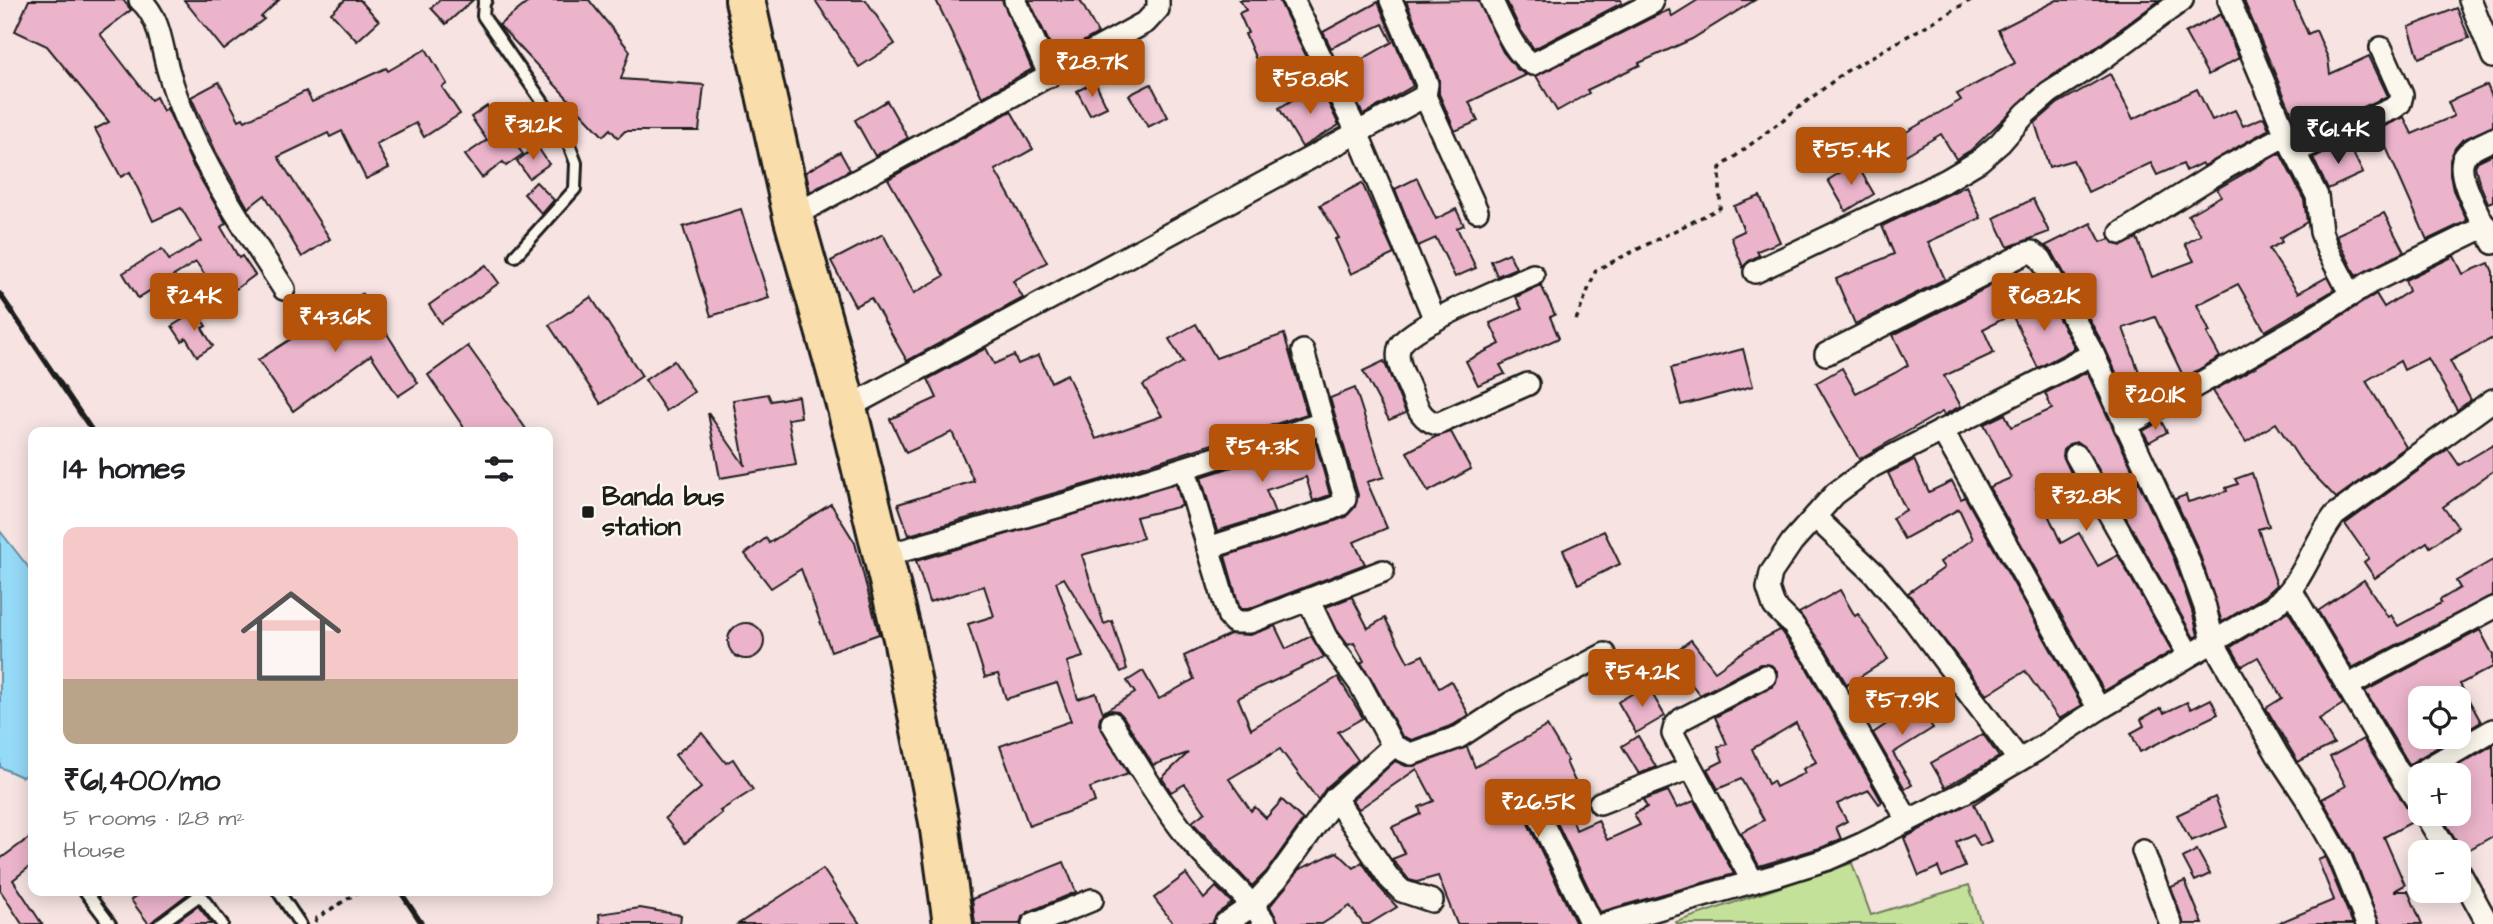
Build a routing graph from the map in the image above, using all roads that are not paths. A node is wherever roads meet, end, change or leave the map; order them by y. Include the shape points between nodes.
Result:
1 (141, 0) edge
2 (486, 0) edge
3 (745, 0) edge
4 (1015, 0) edge
5 (1158, 0) edge
6 (1293, 0) edge
7 (1391, 0) edge
8 (1491, 0) edge
9 (2182, 0) edge
10 (2229, 0) edge
11 (2470, 0) edge
12 (1652, 4) dead end
13 (2381, 48) dead end
14 (2493, 57) edge
15 (1049, 76) junction
16 (1424, 96) junction
17 (1357, 132) junction
18 (2493, 139) edge
19 (2290, 144) junction
20 (1477, 211) dead end
21 (793, 216) junction
22 (2121, 233) dead end
23 (2489, 235) edge
24 (514, 256) dead end
25 (1755, 272) dead end
26 (1532, 275) dead end
27 (284, 289) dead end
28 (2350, 295) junction
29 (1435, 320) junction
30 (1303, 351) dead end
31 (1826, 354) dead end
32 (2093, 354) junction
33 (1528, 384) dead end
34 (2493, 400) edge
35 (847, 408) junction
36 (1323, 423) junction
37 (2125, 426) junction
38 (1942, 430) junction
39 (2076, 455) dead end
40 (1185, 470) junction
41 (1815, 517) junction
42 (1208, 548) junction
43 (883, 556) junction
44 (1383, 571) dead end
45 (2291, 590) junction
46 (1309, 601) junction
47 (2493, 608) edge
48 (2213, 642) junction
49 (1605, 654) dead end
50 (2189, 655) junction
51 (1765, 677) dead end
52 (2347, 686) junction
53 (2099, 709) junction
54 (1112, 723) dead end
55 (2493, 730) edge
56 (1393, 746) junction
57 (2019, 760) junction
58 (1690, 768) junction
59 (2404, 782) junction
60 (2408, 788) edge
61 (1335, 798) junction
62 (1600, 803) dead end
63 (1537, 812) dead end
64 (1908, 821) junction
65 (2143, 851) dead end
66 (1753, 882) junction
67 (2471, 893) edge
68 (89, 896) edge
69 (194, 896) edge
70 (200, 896) edge
71 (281, 896) edge
72 (1092, 900) dead end
73 (1432, 901) dead end
74 (1253, 905) junction
75 (110, 924) edge
76 (160, 924) edge
77 (222, 924) edge
78 (300, 924) edge
79 (953, 924) edge
80 (1032, 924) edge
81 (1225, 924) edge
82 (1266, 924) edge
83 (1591, 924) edge
84 (1605, 924) edge
85 (2171, 924) edge
86 (2367, 924) edge
87 (2488, 924) edge

1 - 27 street via 156,22 177,100 214,181
2 - 24 lane via 483,16 565,134 576,163 575,189
3 - 21 highway
4 - 15 street
5 - 15 street via 1158,9 1146,22
6 - 17 street
7 - 16 street via 1427,84
8 - 12 street via 1519,53 1533,64
9 - 25 street via 2049,93 1979,161
10 - 19 street
11 - 14 street
13 - 19 street via 2402,95 2400,103
15 - 21 street
16 - 17 street
16 - 20 street
17 - 29 street
17 - 35 street
18 - 23 street via 2469,152 2461,167
19 - 22 street via 2227,167
19 - 28 street via 2317,196 2321,232
21 - 35 highway
23 - 28 street via 2371,282
26 - 29 street
28 - 37 street
29 - 33 street via 1407,337 1397,358 1420,414 1428,421 1449,420
30 - 36 street
31 - 32 street via 2032,252 2041,259
32 - 37 street
32 - 38 street
34 - 45 street via 2334,515
35 - 43 highway
36 - 40 street
36 - 42 street via 1344,490 1340,505
37 - 48 street via 2195,575
38 - 41 street via 1871,467 1835,494
38 - 53 street
39 - 50 street
40 - 42 street
40 - 43 street
41 - 57 street via 1874,573 1913,619
41 - 64 street via 1771,573 1768,588 1774,606 1816,657
42 - 46 street via 1234,622 1250,622
43 - 79 highway via 937,809
44 - 46 street
45 - 48 street via 2274,606
45 - 52 street
46 - 56 street
47 - 52 street
48 - 50 street
48 - 86 street via 2340,857
49 - 56 street via 1511,703 1459,737 1411,754
50 - 53 street
51 - 58 street via 1675,726 1673,734
52 - 59 street
53 - 57 street
54 - 74 street via 1192,841
55 - 59 street
56 - 61 street
57 - 64 street
58 - 62 street
58 - 66 street
59 - 60 street
61 - 73 street via 1389,878 1402,891
61 - 74 street
63 - 83 street
64 - 66 street via 1828,859
65 - 85 street
66 - 84 street
67 - 87 street
68 - 75 lane
69 - 76 lane
70 - 77 lane
71 - 78 lane
72 - 80 street
74 - 81 street
74 - 82 street

